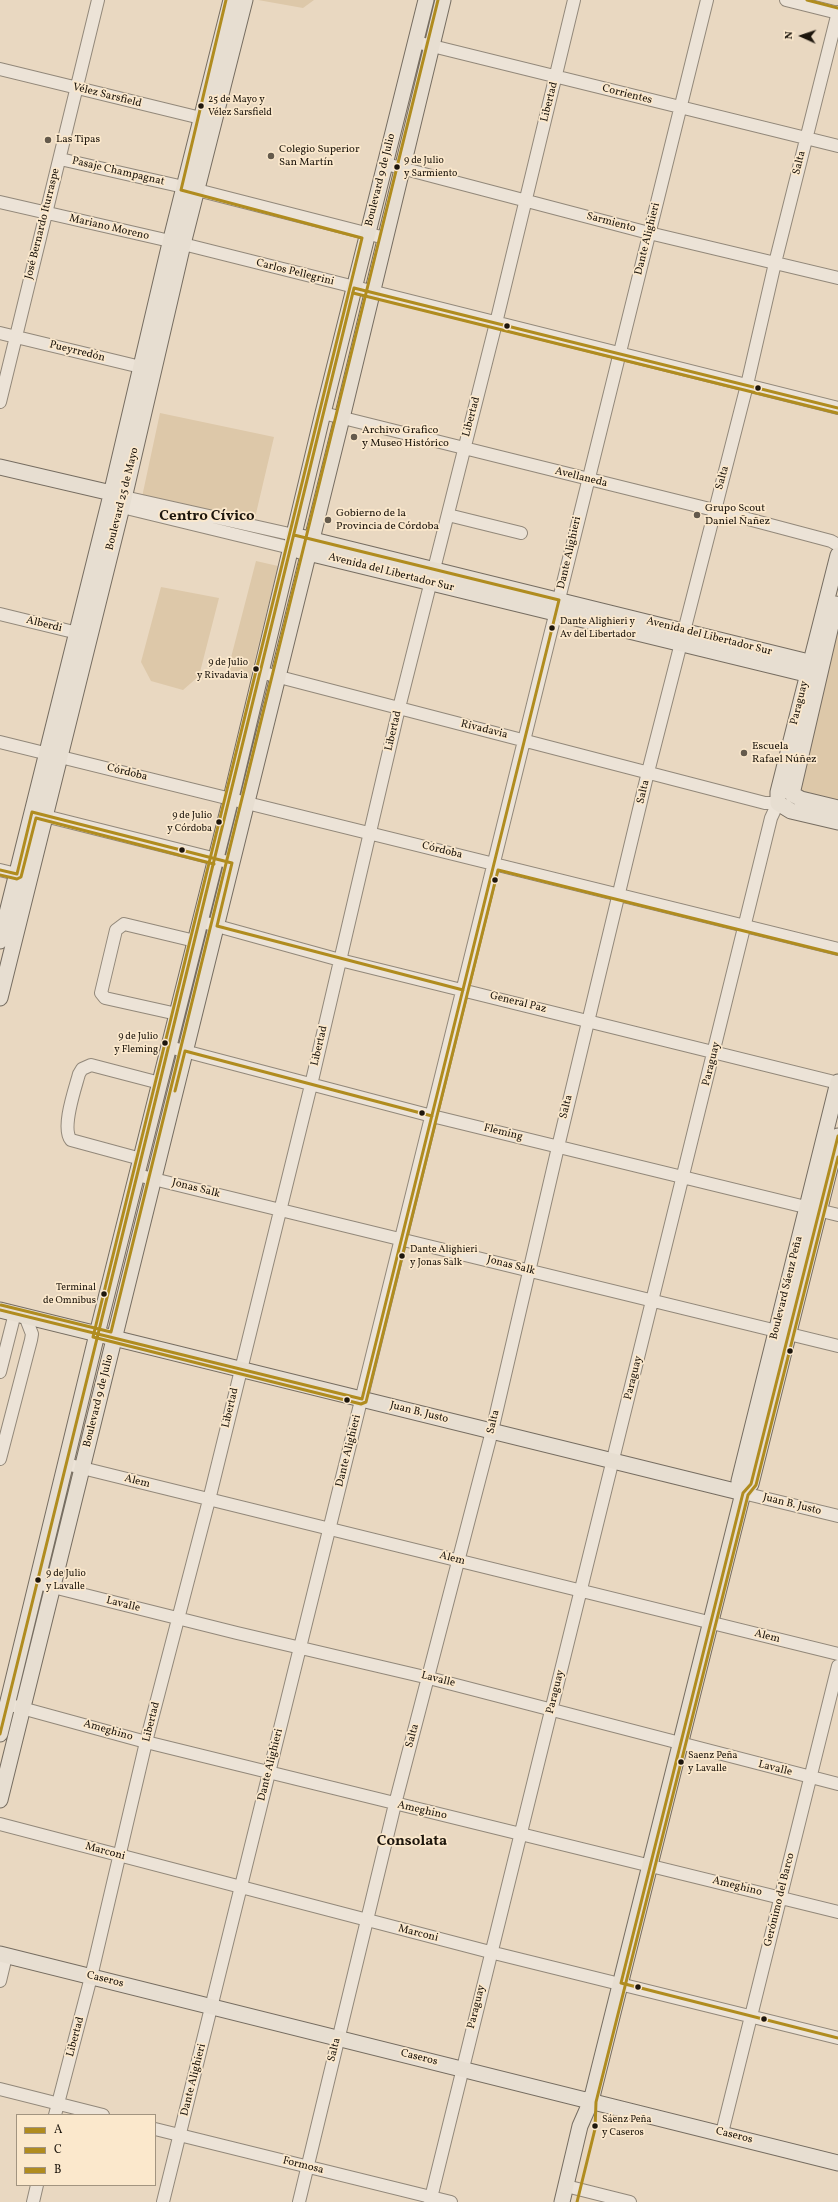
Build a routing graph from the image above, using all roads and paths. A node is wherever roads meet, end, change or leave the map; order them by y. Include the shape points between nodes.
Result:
1 (98, 0) edge
2 (231, 0) edge
3 (245, 0) edge
4 (426, 0) edge
5 (443, 0) edge
6 (574, 0) edge
7 (707, 0) edge
8 (786, 0) edge
9 (838, 12) edge
10 (416, 42) junction
11 (432, 46) junction
12 (0, 70) edge
13 (556, 78) junction
14 (77, 88) junction
15 (680, 109) junction
16 (208, 120) junction
17 (806, 138) junction
18 (838, 146) edge
19 (60, 159) junction
20 (386, 164) junction
21 (403, 168) junction
22 (191, 189) junction
23 (526, 200) junction
24 (0, 202) edge
25 (46, 213) junction
26 (649, 233) junction
27 (368, 234) junction
28 (385, 238) junction
29 (177, 243) junction
30 (775, 263) junction
31 (838, 278) edge
32 (354, 288) junction
33 (372, 293) junction
34 (496, 323) junction
35 (0, 333) edge
36 (16, 337) junction
37 (620, 354) junction
38 (147, 369) junction
39 (747, 385) junction
40 (0, 402) edge
41 (838, 408) edge
42 (323, 413) junction
43 (342, 418) junction
44 (464, 449) junction
45 (0, 467) edge
46 (0, 476) edge
47 (587, 480) junction
48 (117, 500) junction
49 (714, 510) junction
50 (448, 514) junction
51 (521, 533) dead end
52 (292, 542) junction
53 (838, 545) edge
54 (310, 546) junction
55 (838, 555) edge
56 (433, 577) junction
57 (838, 597) edge
58 (558, 607) junction
59 (0, 614) edge
60 (82, 634) junction
61 (683, 637) junction
62 (814, 669) junction
63 (260, 672) junction
64 (277, 676) junction
65 (399, 708) junction
66 (524, 740) junction
67 (0, 742) edge
68 (52, 755) junction
69 (648, 772) junction
70 (792, 794) junction
71 (231, 798) junction
72 (246, 802) junction
73 (778, 803) junction
74 (838, 808) edge
75 (38, 814) junction
76 (838, 822) edge
77 (370, 833) junction
78 (215, 859) junction
79 (232, 863) junction
80 (494, 864) junction
81 (0, 870) edge
82 (23, 875) junction
83 (620, 895) junction
84 (199, 921) junction
85 (217, 926) junction
86 (745, 926) junction
87 (0, 941) edge
88 (195, 941) junction
89 (838, 948) edge
90 (340, 960) junction
91 (463, 990) junction
92 (0, 998) edge
93 (177, 1014) junction
94 (588, 1020) junction
95 (169, 1047) junction
96 (185, 1051) junction
97 (715, 1052) junction
98 (160, 1082) junction
99 (838, 1082) edge
100 (311, 1085) junction
101 (432, 1116) junction
102 (838, 1136) edge
103 (558, 1147) junction
104 (141, 1159) junction
105 (137, 1175) junction
106 (684, 1178) junction
107 (154, 1179) junction
108 (813, 1209) junction
109 (280, 1210) junction
110 (838, 1215) edge
111 (401, 1239) junction
112 (529, 1270) junction
113 (653, 1301) junction
114 (0, 1310) edge
115 (20, 1314) junction
116 (783, 1332) junction
117 (97, 1334) junction
118 (115, 1338) junction
119 (838, 1346) edge
120 (240, 1369) junction
121 (0, 1372) edge
122 (362, 1399) junction
123 (492, 1431) junction
124 (0, 1459) edge
125 (613, 1461) junction
126 (66, 1464) junction
127 (81, 1468) junction
128 (743, 1493) junction
129 (209, 1500) junction
130 (838, 1516) edge
131 (329, 1529) junction
132 (458, 1561) junction
133 (37, 1583) junction
134 (52, 1587) junction
135 (581, 1591) junction
136 (178, 1619) junction
137 (709, 1622) junction
138 (300, 1648) junction
139 (838, 1654) edge
140 (838, 1666) edge
141 (428, 1678) junction
142 (7, 1704) junction
143 (22, 1708) junction
144 (552, 1710) junction
145 (0, 1734) edge
146 (146, 1742) junction
147 (679, 1744) junction
148 (269, 1772) junction
149 (810, 1778) junction
150 (838, 1784) edge
151 (0, 1800) edge
152 (395, 1804) junction
153 (0, 1824) edge
154 (520, 1834) junction
155 (120, 1856) junction
156 (649, 1865) junction
157 (241, 1888) junction
158 (780, 1898) junction
159 (838, 1912) edge
160 (368, 1921) junction
161 (490, 1952) junction
162 (3, 1955) edge
163 (91, 1977) junction
164 (0, 1981) edge
165 (621, 1983) junction
166 (212, 2007) junction
167 (751, 2016) junction
168 (338, 2038) junction
169 (838, 2038) edge
170 (462, 2069) junction
171 (0, 2089) edge
172 (591, 2101) junction
173 (58, 2103) junction
174 (55, 2114) edge
175 (99, 2114) edge
176 (156, 2129) edge
177 (722, 2133) junction
178 (180, 2135) junction
179 (838, 2163) edge
180 (307, 2167) junction
181 (37, 2186) edge
182 (571, 2192) edge
183 (430, 2200) edge
184 (33, 2202) edge
185 (163, 2202) edge
186 (299, 2202) edge
187 (450, 2202) edge
188 (562, 2202) edge
189 (630, 2202) edge

1 - 14 street, José Bernardo Iturraspe
2 - 16 main road, Boulevard 25 de Mayo
3 - 16 main road, Boulevard 25 de Mayo
4 - 10 main road, Boulevard 9 de Julio
5 - 11 main road, Boulevard 9 de Julio
6 - 13 street, Libertad
7 - 15 street, Dante Alighieri
8 - 9 street
9 - 17 street, Salta
10 - 11 street, Corrientes
10 - 20 main road, Boulevard 9 de Julio
11 - 13 street, Corrientes
11 - 21 main road, Boulevard 9 de Julio
12 - 14 street, Vélez Sarsfield
13 - 15 street, Corrientes
13 - 23 street, Libertad
14 - 16 street, Vélez Sarsfield
14 - 19 street, José Bernardo Iturraspe
15 - 17 street, Corrientes
15 - 26 street, Dante Alighieri
16 - 22 main road, Boulevard 25 de Mayo
17 - 18 street, Corrientes
17 - 30 street, Salta
19 - 22 street, Pasaje Champagnat
19 - 25 street, José Bernardo Iturraspe
20 - 21 street, Sarmiento
20 - 27 main road, Boulevard 9 de Julio
21 - 23 street, Sarmiento
21 - 28 main road, Boulevard 9 de Julio
22 - 27 street, Pasaje Champagnat
22 - 29 main road, Boulevard 25 de Mayo
23 - 26 street, Sarmiento
23 - 34 street, Libertad
24 - 25 street, Mariano Moreno
25 - 29 street, Mariano Moreno
25 - 36 street, José Bernardo Iturraspe
26 - 30 street, Sarmiento
26 - 37 street, Dante Alighieri
27 - 28 street, Pasaje Champagnat
27 - 32 main road, Boulevard 9 de Julio
28 - 33 main road, Boulevard 9 de Julio
29 - 32 street, Carlos Pellegrini
29 - 38 main road, Boulevard 25 de Mayo
30 - 31 street, Sarmiento
30 - 39 street, Salta
32 - 33 street, Carlos Pellegrini
32 - 42 main road, Boulevard 9 de Julio
33 - 34 street, Carlos Pellegrini
33 - 43 main road, Boulevard 9 de Julio
34 - 37 street, Carlos Pellegrini
34 - 44 street, Libertad
35 - 36 street, Pueyrredón
36 - 38 street, Pueyrredón
36 - 40 street, José Bernardo Iturraspe
37 - 39 street, Carlos Pellegrini
37 - 47 street, Dante Alighieri
38 - 48 main road, Boulevard 25 de Mayo
39 - 41 street, Carlos Pellegrini
39 - 49 street, Salta
42 - 43 street, Avellaneda
42 - 52 main road, Boulevard 9 de Julio
43 - 44 street, Avellaneda
43 - 54 main road, Boulevard 9 de Julio
44 - 47 street, Avellaneda
44 - 50 street, Libertad
45 - 48 main road
46 - 48 main road
47 - 49 street, Avellaneda
47 - 58 street, Dante Alighieri
48 - 52 street
48 - 60 main road, Boulevard 25 de Mayo
49 - 53 street, Avellaneda
49 - 61 street, Salta
50 - 51 street
50 - 56 street, Libertad
52 - 54 main road, Avenida del Libertador Sur
52 - 63 main road, Boulevard 9 de Julio
54 - 56 main road, Avenida del Libertador Sur
54 - 64 main road, Boulevard 9 de Julio
55 - 62 main road, Paraguay
56 - 58 main road, Avenida del Libertador Sur
56 - 65 street, Libertad
57 - 62 main road, Paraguay
58 - 61 main road, Avenida del Libertador Sur
58 - 66 street, Dante Alighieri
59 - 60 street, Alberdi
60 - 68 main road, Boulevard 25 de Mayo
61 - 62 main road, Avenida del Libertador Sur
61 - 69 street, Salta
62 - 70 main road, Paraguay
62 - 73 main road, Paraguay via 778,792
63 - 64 street, Rivadavia
63 - 71 main road, Boulevard 9 de Julio
64 - 65 street, Rivadavia
64 - 72 main road, Boulevard 9 de Julio
65 - 66 street, Rivadavia
65 - 77 street, Libertad
66 - 69 street, Rivadavia
66 - 80 street, Dante Alighieri
67 - 68 street, Córdoba
68 - 71 street, Córdoba
68 - 75 main road, Boulevard 25 de Mayo
69 - 73 street, Rivadavia via 765,803
69 - 83 street, Salta
70 - 73 main road
70 - 74 main road via 801,799
71 - 72 street, Córdoba
71 - 78 main road, Boulevard 9 de Julio
72 - 77 street, Córdoba
72 - 79 main road, Boulevard 9 de Julio
73 - 76 main road, Rivadavia via 791,811
73 - 86 street, Paraguay via 771,818
75 - 78 street
75 - 82 main road, Boulevard 25 de Mayo
77 - 80 street, Córdoba
77 - 90 street, Libertad
78 - 79 street
78 - 84 main road, Boulevard 9 de Julio
79 - 85 main road, Boulevard 9 de Julio
80 - 83 street, Córdoba
80 - 91 street, Dante Alighieri
81 - 82 street
82 - 87 main road, Boulevard 25 de Mayo
82 - 92 main road, Boulevard 25 de Mayo
83 - 86 street, Córdoba
83 - 94 street, Salta
84 - 85 street, General Paz
84 - 88 main road, Boulevard 9 de Julio
85 - 90 street, General Paz
85 - 96 main road, Boulevard 9 de Julio
86 - 89 street, Córdoba
86 - 97 street, Paraguay
88 - 93 main road, Boulevard 9 de Julio
88 - 93 street via 124,924 116,930 101,993 105,998
90 - 91 street, General Paz
90 - 100 street, Libertad
91 - 94 street, General Paz
91 - 101 street, Dante Alighieri
93 - 95 main road, Boulevard 9 de Julio
94 - 97 street, General Paz
94 - 103 street, Salta
95 - 96 street, Fleming
95 - 98 main road, Boulevard 9 de Julio
96 - 100 street, Fleming
96 - 107 main road, Boulevard 9 de Julio
97 - 99 street, General Paz
97 - 106 street, Paraguay
98 - 104 main road, Boulevard 9 de Julio
98 - 104 street via 91,1065 82,1069 79,1074 66,1133 71,1140
99 - 108 main road, Boulevard Sáenz Peña
100 - 101 street, Fleming
100 - 109 street, Libertad
101 - 103 street, Fleming
101 - 111 street, Dante Alighieri
102 - 108 main road, Boulevard Sáenz Peña
103 - 106 street, Fleming
103 - 112 street, Salta
104 - 105 main road, Boulevard 9 de Julio
105 - 107 street, Jonas Salk
105 - 117 main road, Boulevard 9 de Julio
106 - 108 street, Fleming
106 - 113 street, Paraguay
107 - 109 street, Jonas Salk
107 - 118 main road, Boulevard 9 de Julio
108 - 110 street, Fleming
108 - 116 main road, Boulevard Sáenz Peña
109 - 111 street, Jonas Salk
109 - 120 street, Libertad
111 - 112 street, Jonas Salk
111 - 122 street, Dante Alighieri
112 - 113 street, Jonas Salk
112 - 123 street, Salta
113 - 116 street, Jonas Salk
113 - 125 street, Paraguay
114 - 115 main road, Juan B. Justo
115 - 117 main road, Juan B. Justo
115 - 121 street
115 - 124 street via 32,1334
116 - 119 street, Jonas Salk
116 - 128 main road, Boulevard Sáenz Peña via 751,1484
117 - 118 main road, Juan B. Justo
117 - 126 main road, Boulevard 9 de Julio
118 - 120 main road, Juan B. Justo
118 - 127 main road, Boulevard 9 de Julio
120 - 122 main road, Juan B. Justo
120 - 129 street, Libertad
122 - 123 main road, Juan B. Justo
122 - 131 street, Dante Alighieri
123 - 125 main road, Juan B. Justo
123 - 132 street, Salta
125 - 128 main road, Juan B. Justo
125 - 135 street, Paraguay
126 - 127 street, Alem
126 - 133 main road, Boulevard 9 de Julio
127 - 129 street, Alem
127 - 134 main road, Boulevard 9 de Julio
128 - 130 street, Juan B. Justo
128 - 137 main road, Boulevard Sáenz Peña
129 - 131 street, Alem
129 - 136 street, Libertad
131 - 132 street, Alem
131 - 138 street, Dante Alighieri
132 - 135 street, Alem
132 - 141 street, Salta
133 - 134 street, Lavalle
133 - 142 main road, Boulevard 9 de Julio
134 - 136 street, Lavalle
134 - 143 main road, Boulevard 9 de Julio
135 - 137 street, Alem
135 - 144 street, Paraguay
136 - 138 street, Lavalle
136 - 146 street, Libertad
137 - 139 street, Alem
137 - 147 main road, Boulevard Sáenz Peña
138 - 141 street, Lavalle
138 - 148 street, Dante Alighieri
140 - 149 street, Gerónimo del Barco
141 - 144 street, Lavalle
141 - 152 street, Salta
142 - 143 street, Ameghino
142 - 145 main road, Boulevard 9 de Julio
143 - 146 street, Ameghino
143 - 151 main road, Boulevard 9 de Julio
144 - 147 street, Lavalle
144 - 154 street, Paraguay
146 - 148 street, Ameghino
146 - 155 street, Libertad
147 - 149 street, Lavalle
147 - 156 main road, Boulevard Sáenz Peña
148 - 152 street, Ameghino
148 - 157 street, Dante Alighieri
149 - 150 street, Lavalle
149 - 158 street, Gerónimo del Barco
152 - 154 street, Ameghino
152 - 160 street, Salta
153 - 155 street, Marconi
154 - 156 street, Ameghino
154 - 161 street, Paraguay
155 - 157 street, Marconi
155 - 163 street, Libertad
156 - 158 street, Ameghino
156 - 165 main road, Boulevard Sáenz Peña
157 - 160 street, Marconi
157 - 166 street, Dante Alighieri
158 - 159 street, Ameghino
158 - 167 street, Gerónimo del Barco
160 - 161 street, Marconi
160 - 168 street, Salta
161 - 165 street, Marconi
161 - 170 street, Paraguay
162 - 163 main road, Caseros
162 - 164 street
163 - 166 main road, Caseros
163 - 173 street, Libertad
165 - 167 street, Marconi
165 - 172 main road, Boulevard Sáenz Peña
166 - 168 main road, Caseros
166 - 178 street, Dante Alighieri
167 - 169 street, Marconi
167 - 177 street, Gerónimo del Barco
168 - 170 main road, Caseros
168 - 180 street, Salta
170 - 172 main road, Caseros
170 - 183 street, Paraguay
171 - 173 street
172 - 177 main road, Caseros
172 - 182 main road, Boulevard Sáenz Peña via 590,2128
173 - 174 street, Libertad
173 - 175 street
176 - 178 street, Formosa
177 - 179 main road, Caseros
178 - 180 street, Formosa
178 - 185 street, Dante Alighieri
180 - 183 street, Formosa
180 - 186 street, Salta
181 - 184 street
182 - 188 main road, Boulevard Sáenz Peña
182 - 189 street
183 - 187 street, Formosa

